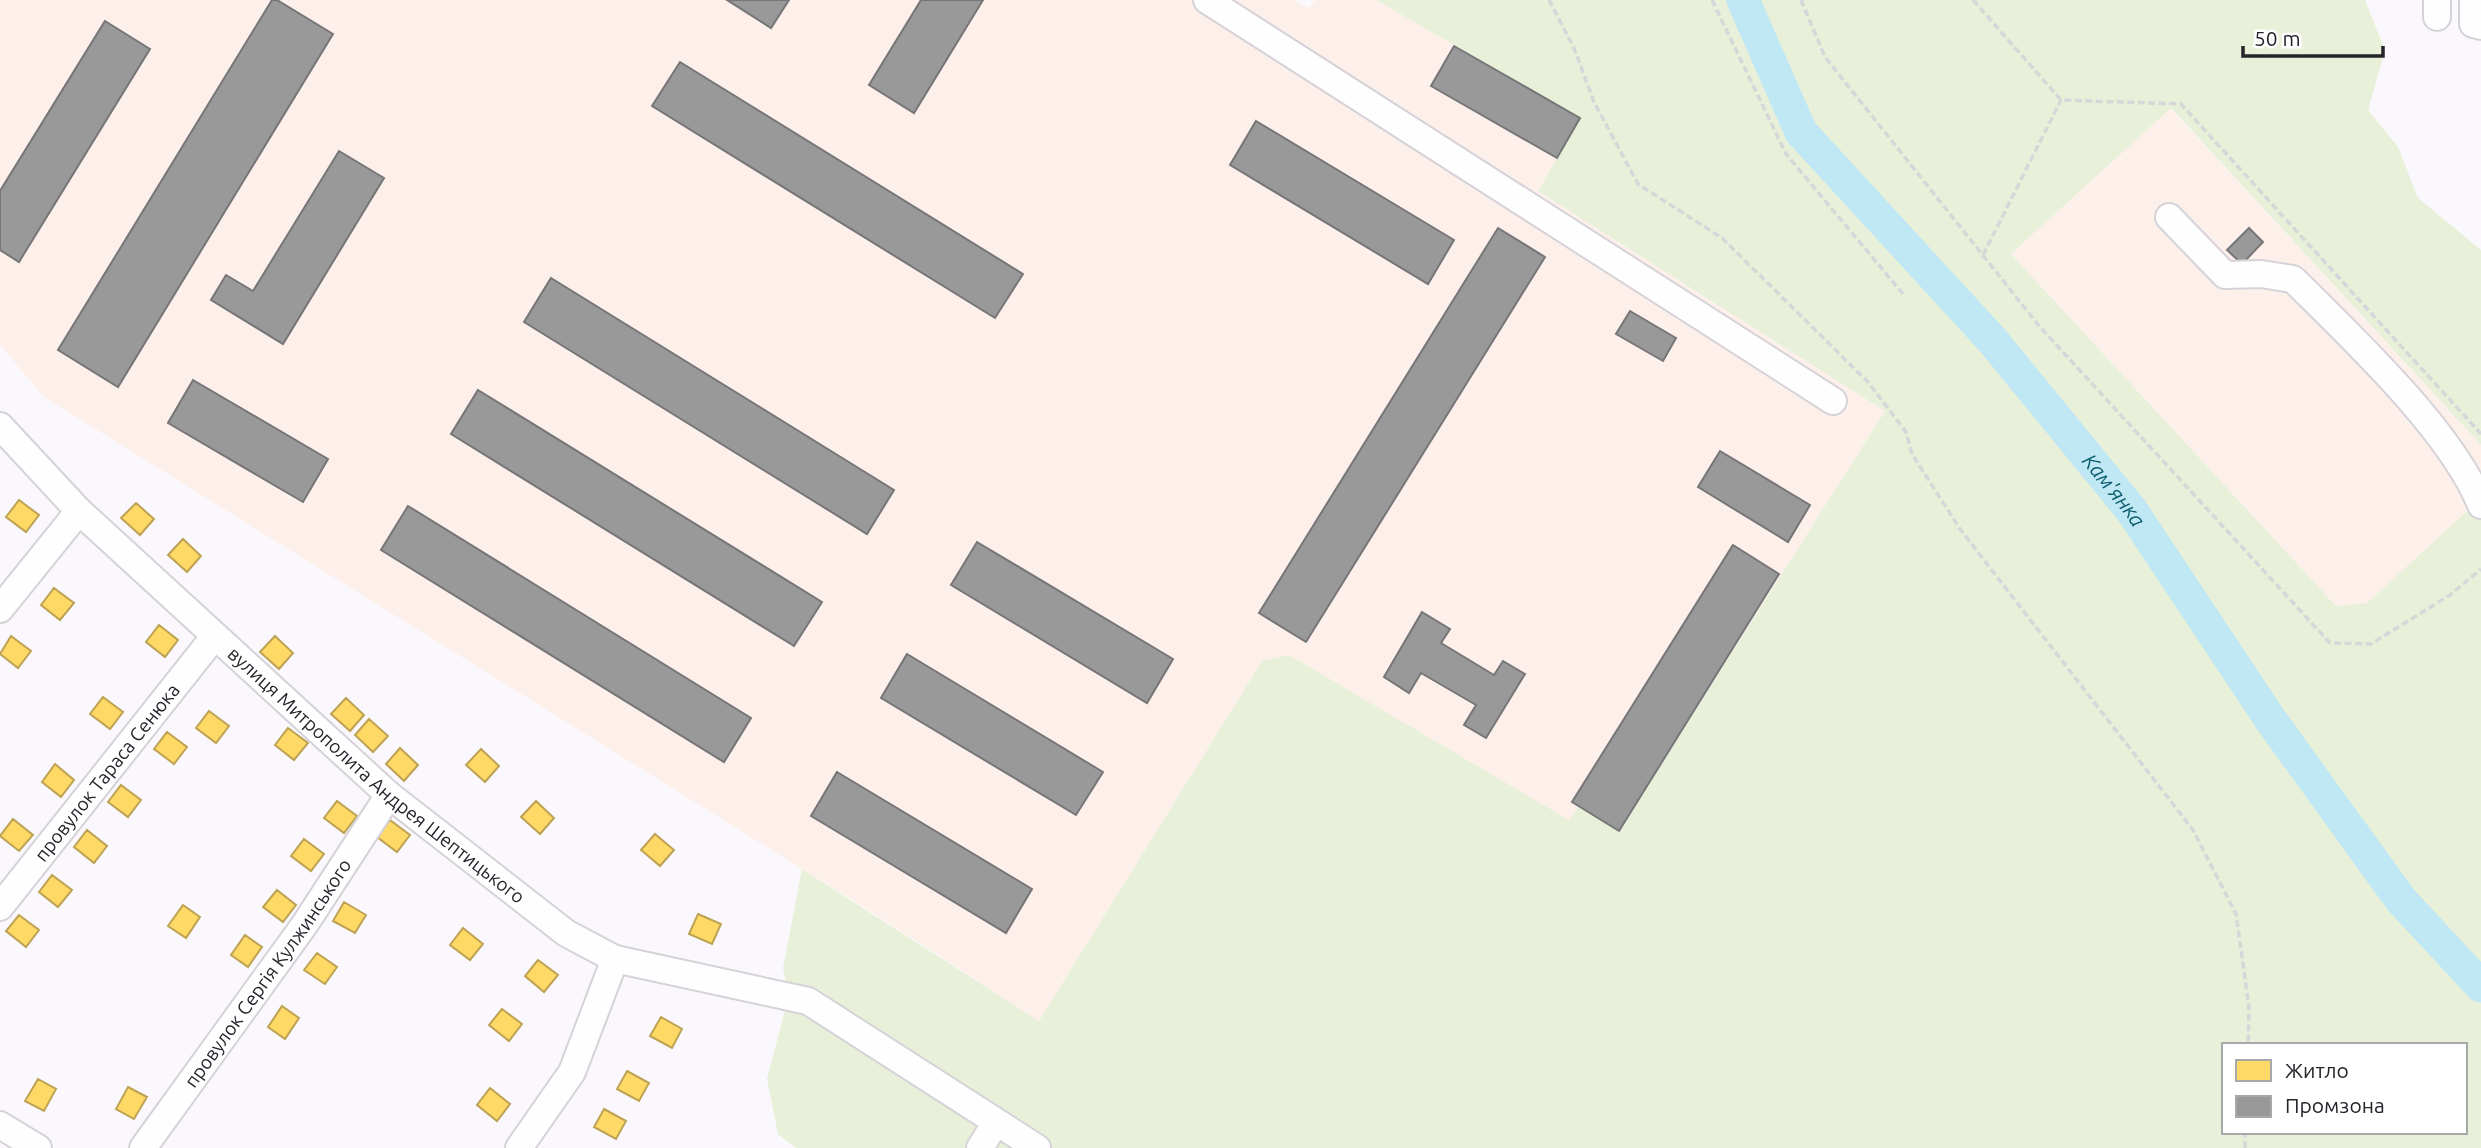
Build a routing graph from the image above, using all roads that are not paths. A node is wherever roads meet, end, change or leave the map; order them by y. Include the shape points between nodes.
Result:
1 (1207, 0) edge
2 (2473, 0) edge
3 (2481, 26) edge
4 (2169, 217) dead end
5 (1833, 401) dead end
6 (0, 426) edge
7 (2481, 505) edge
8 (79, 511) junction
9 (0, 609) edge
10 (214, 637) junction
11 (389, 795) junction
12 (0, 907) edge
13 (615, 959) junction
14 (996, 1122) junction
15 (0, 1125) edge
16 (38, 1148) edge
17 (143, 1148) edge
18 (519, 1148) edge
19 (980, 1148) edge
20 (1037, 1148) edge

1 - 5 street
2 - 3 street via 2473,24
4 - 7 street via 2225,275 2293,279 2426,420
6 - 8 street, вулиця Митрополита Андрея Шептицького
8 - 9 street
8 - 10 street, вулиця Митрополита Андрея Шептицького
10 - 11 street, вулиця Митрополита Андрея Шептицького
10 - 12 street, провулок Тараса Сенюка
11 - 13 street, вулиця Митрополита Андрея Шептицького via 566,933
11 - 17 street, провулок Сергія Кулжинського via 305,924
13 - 14 street, вулиця Митрополита Андрея Шептицького via 808,1001
13 - 18 street via 572,1072
14 - 19 street
14 - 20 street, вулиця Митрополита Андрея Шептицького
15 - 16 street

